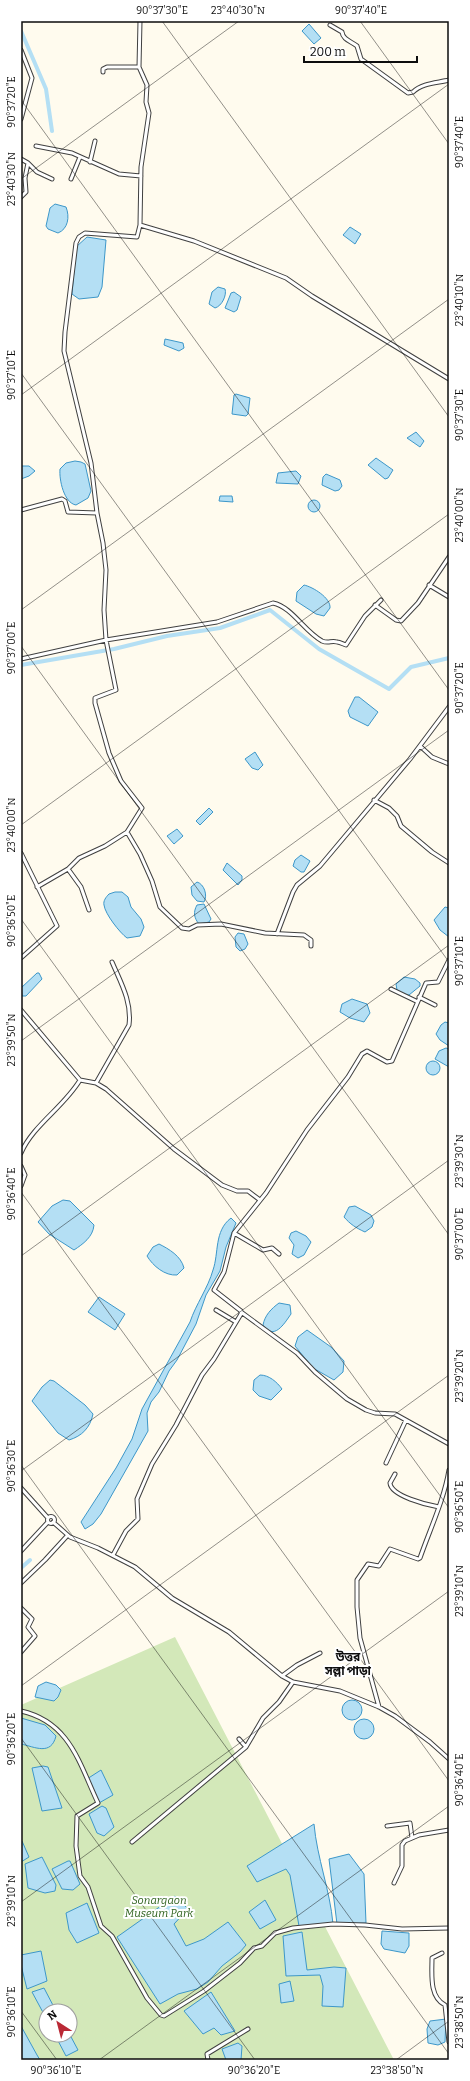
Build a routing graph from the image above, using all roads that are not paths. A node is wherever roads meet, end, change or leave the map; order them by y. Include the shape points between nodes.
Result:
1 (140, 21) edge
2 (330, 25) dead end
3 (21, 50) edge
4 (139, 67) junction
5 (103, 72) dead end
6 (449, 80) edge
7 (21, 119) edge
8 (95, 141) dead end
9 (36, 146) dead end
10 (80, 157) junction
11 (21, 159) edge
12 (90, 162) junction
13 (28, 163) junction
14 (141, 176) junction
15 (52, 179) dead end
16 (71, 179) dead end
17 (21, 198) edge
18 (140, 225) junction
19 (449, 379) edge
20 (21, 510) edge
21 (97, 513) junction
22 (449, 556) edge
23 (430, 586) junction
24 (449, 597) edge
25 (381, 600) dead end
26 (375, 605) junction
27 (106, 641) junction
28 (21, 660) edge
29 (449, 707) edge
30 (420, 746) junction
31 (449, 764) edge
32 (374, 800) junction
33 (126, 832) junction
34 (21, 853) edge
35 (449, 863) edge
36 (68, 869) junction
37 (37, 887) junction
38 (89, 910) dead end
39 (276, 934) junction
40 (311, 946) dead end
41 (21, 958) edge
42 (449, 960) edge
43 (112, 962) dead end
44 (391, 989) dead end
45 (419, 997) junction
46 (416, 1001) junction
47 (434, 1005) dead end
48 (21, 1010) edge
49 (80, 1080) junction
50 (96, 1083) junction
51 (21, 1153) edge
52 (21, 1166) edge
53 (21, 1186) edge
54 (260, 1200) junction
55 (234, 1233) junction
56 (279, 1254) dead end
57 (216, 1310) dead end
58 (241, 1312) junction
59 (236, 1322) junction
60 (406, 1420) junction
61 (449, 1444) edge
62 (386, 1462) dead end
63 (449, 1470) edge
64 (395, 1474) dead end
65 (21, 1488) edge
66 (439, 1507) junction
67 (48, 1518) junction
68 (48, 1522) junction
69 (53, 1522) junction
70 (67, 1536) junction
71 (21, 1551) edge
72 (113, 1555) junction
73 (21, 1583) edge
74 (21, 1608) edge
75 (21, 1652) edge
76 (320, 1653) dead end
77 (282, 1676) junction
78 (293, 1682) junction
79 (379, 1707) junction
80 (21, 1711) edge
81 (239, 1739) dead end
82 (246, 1747) junction
83 (449, 1758) edge
84 (387, 1826) dead end
85 (449, 1830) edge
86 (412, 1838) junction
87 (132, 1842) dead end
88 (394, 1883) dead end
89 (449, 1928) edge
90 (442, 1953) dead end
91 (248, 2029) dead end
92 (449, 2042) edge
93 (208, 2060) edge

1 - 4 street
2 - 6 street via 357,46 361,59 408,93 424,85
3 - 7 street via 32,78
4 - 5 street via 107,67
4 - 14 street via 147,85 146,102 150,113
8 - 12 street
9 - 10 street
10 - 12 street
10 - 16 street
11 - 13 street
12 - 14 street via 119,174
13 - 15 street via 37,172
13 - 17 street via 26,192
14 - 18 street
18 - 19 street via 194,241 286,278
18 - 21 street via 137,237 85,233 76,243 64,351 91,463
20 - 21 street via 62,499 68,512
21 - 27 street via 106,570
22 - 23 street
23 - 24 street
23 - 26 street via 401,621
25 - 26 street
26 - 27 street via 346,645 323,642 302,626 284,607 273,603 217,622
27 - 28 street
27 - 33 street via 116,690 98,696 94,703 121,782 142,808
29 - 30 street
30 - 31 street via 432,757
30 - 32 street
32 - 35 street via 390,808 401,826
32 - 39 street via 320,866 293,892
33 - 36 street via 105,846 79,858
33 - 39 street via 140,854 160,907 182,928 221,924 251,932
34 - 37 street
36 - 37 street
36 - 38 street via 81,887
37 - 41 street via 57,926
39 - 40 street via 304,935 311,940
42 - 45 street via 438,982 426,984
43 - 50 street via 122,980 128,1002 129,1025
44 - 46 street
45 - 46 street
45 - 47 street
46 - 54 street via 392,1061 387,1062 367,1051 362,1054
48 - 49 street
49 - 50 street
49 - 51 street via 73,1092 26,1142
50 - 54 street via 174,1149 222,1185 237,1191 248,1191
52 - 53 street via 25,1174
54 - 55 street
55 - 56 street via 263,1250 272,1248
55 - 58 street via 224,1272 214,1290
57 - 59 street
58 - 59 street
58 - 60 street via 297,1353 314,1372 347,1399 366,1410 395,1414
59 - 72 street via 199,1379 176,1425 152,1464 137,1499 138,1519 126,1530
60 - 61 street
60 - 62 street
63 - 66 street
64 - 66 street via 390,1483 392,1488 418,1503
65 - 67 street
66 - 79 street via 420,1558 390,1549 379,1566 368,1564 357,1580 360,1638
67 - 68 street
67 - 69 street via 53,1518
68 - 69 street
68 - 71 street
69 - 70 street
70 - 72 street
70 - 73 street
72 - 77 street via 135,1567 172,1598 229,1632
74 - 75 street via 32,1619 28,1627 36,1636
76 - 77 street
77 - 78 street
78 - 79 street via 340,1691
78 - 82 street via 279,1702 262,1718
79 - 83 street via 395,1716
80 - 89 street via 38,1716 57,1728 65,1736 81,1767 98,1804 77,1816 76,1846 80,1876 88,1886 101,1926 112,1936 132,1973 161,2015 164,2016 204,1991 275,1933 293,1928 334,1924 402,1929
81 - 82 street
82 - 87 street
84 - 86 street via 410,1823
85 - 86 street
86 - 88 street via 402,1845 402,1866
90 - 92 street via 432,1958 432,1981 434,1993 439,2002 445,2005
91 - 93 street via 207,2054

